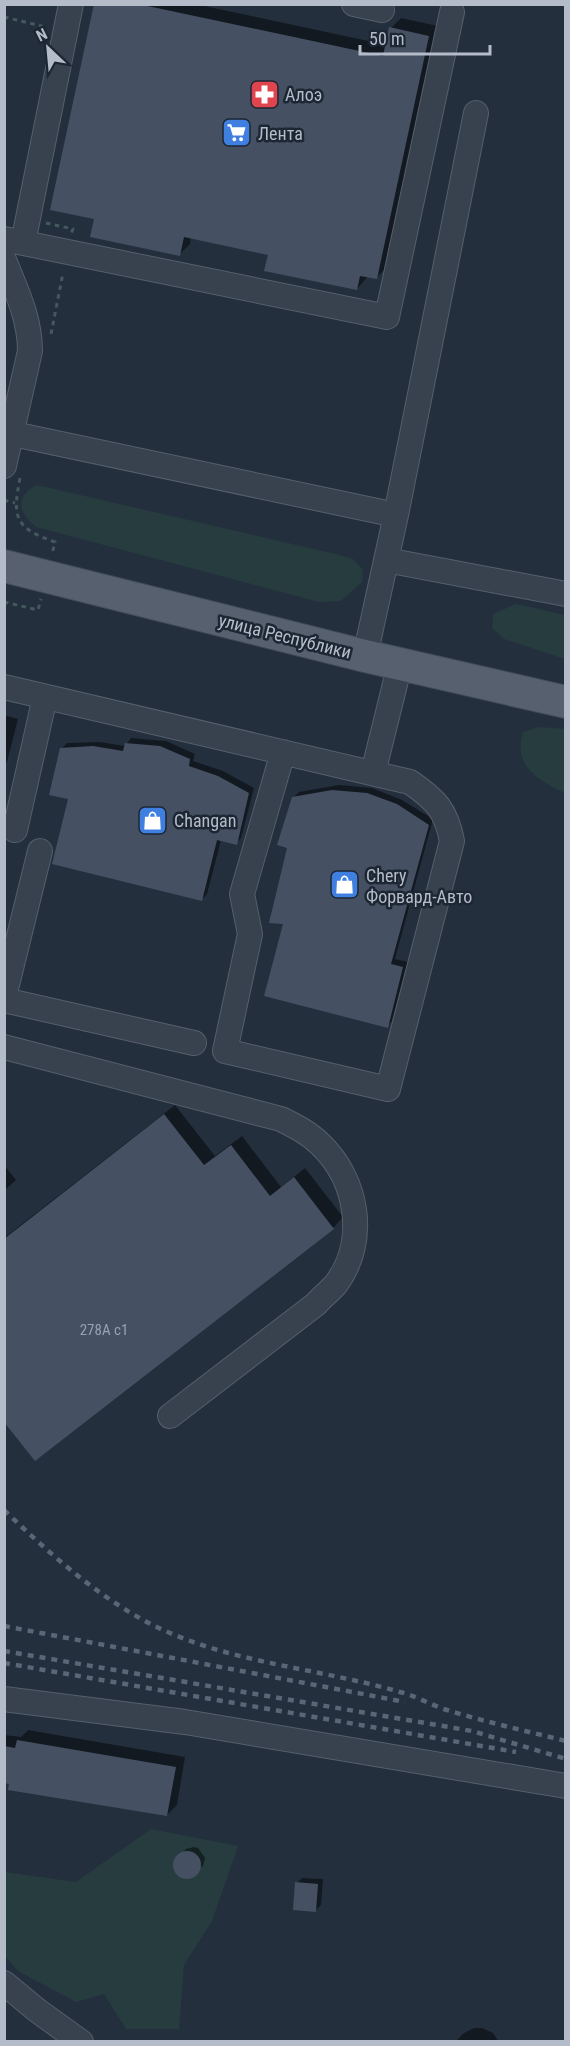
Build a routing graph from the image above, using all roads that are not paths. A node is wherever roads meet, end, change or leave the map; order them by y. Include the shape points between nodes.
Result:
1 (71, 4) edge
2 (354, 4) edge
3 (382, 10) dead end
4 (452, 12) dead end
5 (476, 113) dead end
6 (14, 241) edge
7 (4, 260) edge
8 (8, 433) edge
9 (4, 466) edge
10 (396, 515) junction
11 (386, 560) junction
12 (4, 566) edge
13 (566, 594) edge
14 (365, 656) junction
15 (400, 664) junction
16 (4, 687) edge
17 (45, 697) junction
18 (566, 702) edge
19 (283, 752) junction
20 (373, 773) junction
21 (15, 830) dead end
22 (40, 851) dead end
23 (4, 998) edge
24 (194, 1043) dead end
25 (4, 1047) edge
26 (170, 1416) dead end
27 (4, 1699) edge
28 (566, 1786) edge
29 (4, 1983) edge
30 (81, 2042) edge

1 - 6 lane
2 - 3 lane
4 - 6 lane via 387,317
5 - 10 lane
7 - 8 lane via 30,335 30,351
8 - 9 lane
8 - 10 lane
10 - 11 lane
11 - 13 lane
11 - 14 lane
12 - 14 main road, улица Республики
14 - 15 main road, улица Республики
15 - 18 main road, улица Республики
15 - 20 lane
16 - 17 lane
17 - 19 lane
17 - 21 lane
19 - 20 lane
19 - 20 lane via 242,894 250,934 225,1051 388,1089 453,841 442,809 428,794 410,782
22 - 23 lane
23 - 24 lane
25 - 26 lane via 281,1119 320,1144 347,1181 356,1221 355,1239 336,1283 316,1304
27 - 28 lane via 185,1722
29 - 30 lane

